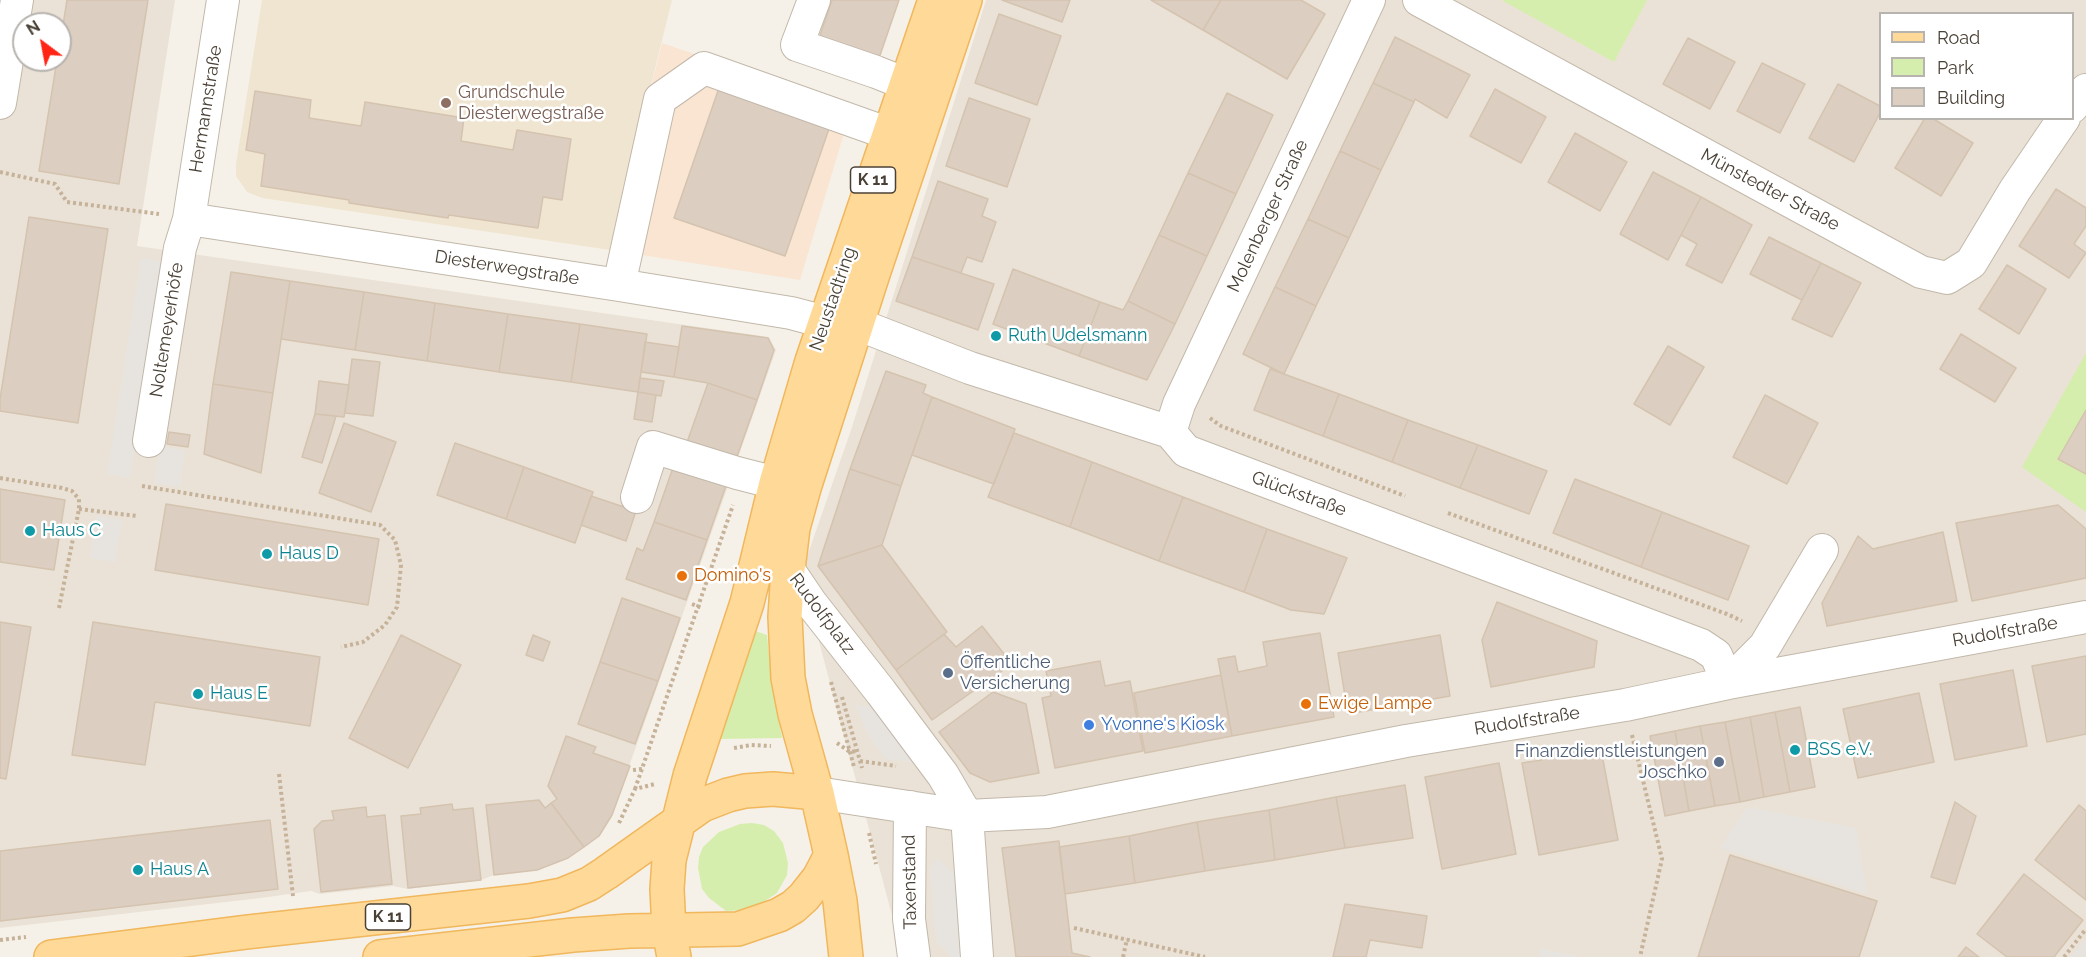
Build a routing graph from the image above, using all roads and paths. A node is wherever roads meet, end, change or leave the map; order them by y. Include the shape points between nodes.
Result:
1 (223, 0) edge
2 (814, 0) edge
3 (935, 0) edge
4 (965, 0) edge
5 (1369, 0) edge
6 (1419, 0) edge
7 (11, 9) edge
8 (906, 84) junction
9 (2086, 90) edge
10 (0, 103) edge
11 (2074, 107) edge
12 (2063, 120) edge
13 (902, 138) junction
14 (0, 172) edge
15 (189, 219) junction
16 (619, 285) junction
17 (841, 323) junction
18 (1210, 418) dead end
19 (1170, 432) junction
20 (149, 441) dead end
21 (0, 478) edge
22 (776, 483) junction
23 (142, 486) dead end
24 (637, 497) dead end
25 (1408, 498) dead end
26 (79, 509) junction
27 (1441, 510) dead end
28 (137, 516) dead end
29 (1822, 550) dead end
30 (788, 569) junction
31 (692, 604) dead end
32 (59, 608) dead end
33 (702, 608) dead end
34 (2086, 617) edge
35 (1766, 646) junction
36 (341, 647) dead end
37 (831, 679) dead end
38 (1728, 683) junction
39 (840, 689) dead end
40 (833, 690) junction
41 (822, 693) dead end
42 (1630, 725) dead end
43 (832, 738) dead end
44 (774, 746) dead end
45 (727, 749) dead end
46 (849, 752) junction
47 (902, 767) dead end
48 (642, 769) dead end
49 (633, 770) dead end
50 (279, 774) dead end
51 (817, 793) junction
52 (861, 799) junction
53 (910, 807) junction
54 (967, 816) junction
55 (678, 820) junction
56 (881, 838) dead end
57 (867, 839) junction
58 (831, 855) junction
59 (877, 866) dead end
60 (294, 906) dead end
61 (1074, 928) dead end
62 (2086, 929) edge
63 (1127, 939) junction
64 (672, 943) edge
65 (51, 957) edge
66 (380, 957) edge
67 (691, 957) edge
68 (846, 957) edge
69 (914, 957) edge
70 (976, 957) edge
71 (1123, 957) edge
72 (1205, 957) edge
73 (1640, 957) edge
74 (2064, 957) edge

1 - 15 street, Hermannstraße
2 - 8 street via 797,45
3 - 8 main road, Neustadtring / K 11
4 - 13 main road, Neustadtring / K 11
5 - 19 street, Molenberger Straße via 1179,404
6 - 12 street, Münstedter Straße via 1921,272 1947,279 1971,263
7 - 10 street
8 - 13 main road, Neustadtring / K 11
9 - 11 street
13 - 16 street via 704,68 660,99
13 - 17 main road, Neustadtring / K 11
14 - 15 path via 55,184 67,202
15 - 16 street, Diesterwegstraße
15 - 20 street, Noltemeyerhöfe via 180,248
16 - 17 street, Diesterwegstraße
17 - 19 street, Glückstraße
17 - 22 main road, Neustadtring / K 11
17 - 30 main road, Neustadtring / K 11 via 793,528
18 - 25 path via 1221,426
19 - 38 street, Glückstraße via 1186,451 1701,645 1716,655
21 - 26 path via 72,491 79,499
22 - 24 street via 653,447
22 - 55 main road, Neustadtring / K 11 via 747,603
23 - 36 path via 380,525 395,540 401,565 397,608 385,625 363,642
26 - 28 path
26 - 32 path
27 - 35 path via 1727,614 1748,624
29 - 35 street
30 - 51 main road, Rudolfplatz / K 11 via 788,678
30 - 54 street, Rudolfplatz via 936,765
31 - 33 path
34 - 38 street, Rudolfstraße
35 - 38 street
37 - 40 path
38 - 54 street, Rudolfstraße via 1047,812
39 - 40 path
40 - 41 path
40 - 46 path
42 - 73 path via 1662,859
43 - 46 path
44 - 45 path
46 - 47 path via 857,751 860,761
46 - 52 path
48 - 49 path
50 - 60 path
51 - 52 street
51 - 55 main road, K 11 via 745,791 702,805
51 - 58 main road, Rudolfplatz / K 11
52 - 53 street
52 - 57 path
53 - 54 street
53 - 69 street, Taxenstand via 909,919
54 - 70 street, Rudolfplatz
55 - 64 main road via 667,890
55 - 65 main road, K 11 via 589,884 562,895
56 - 57 path
57 - 59 path
58 - 64 main road, K 11 via 804,897 780,915 738,929
58 - 68 main road, Rudolfplatz
61 - 63 path
62 - 74 path
63 - 71 path
63 - 72 path
64 - 66 main road, K 11 via 573,935
64 - 67 street

